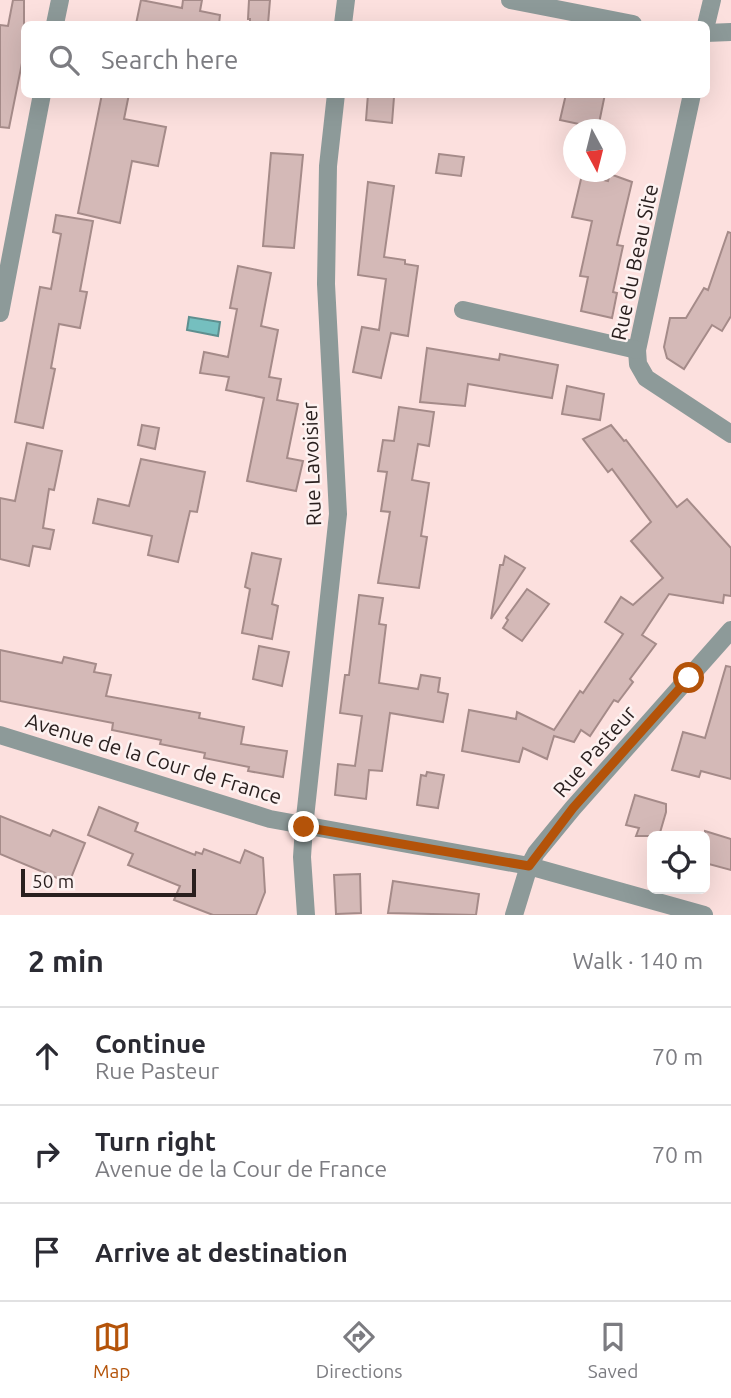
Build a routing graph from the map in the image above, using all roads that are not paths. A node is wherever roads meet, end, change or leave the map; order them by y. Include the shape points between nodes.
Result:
1 (60, 0) edge
2 (346, 0) edge
3 (510, 0) edge
4 (712, 0) edge
5 (56, 21) edge
6 (343, 21) edge
7 (618, 21) edge
8 (707, 21) edge
9 (731, 32) edge
10 (710, 33) edge
11 (41, 98) edge
12 (336, 98) edge
13 (691, 98) edge
14 (463, 310) dead end
15 (0, 313) edge
16 (637, 350) junction
17 (731, 434) edge
18 (731, 630) edge
19 (0, 735) edge
20 (304, 827) junction
21 (529, 866) junction
22 (306, 915) edge
23 (513, 915) edge
24 (704, 915) edge

1 - 5 street
2 - 6 street
3 - 7 street
4 - 8 street
9 - 10 street
11 - 15 street
12 - 20 street, Rue Lavoisier via 328,166 326,284 338,514
13 - 16 street, Rue du Beau Site
14 - 16 street
16 - 17 street, Rue du Beau Site via 646,378
18 - 21 street, Rue Pasteur via 573,808
19 - 20 street, Avenue de la Cour de France
20 - 21 street, Avenue de la Cour de France
20 - 22 street, Rue Lavoisier
21 - 23 street, Rue Pasteur
21 - 24 street, Avenue de la Cour de France

